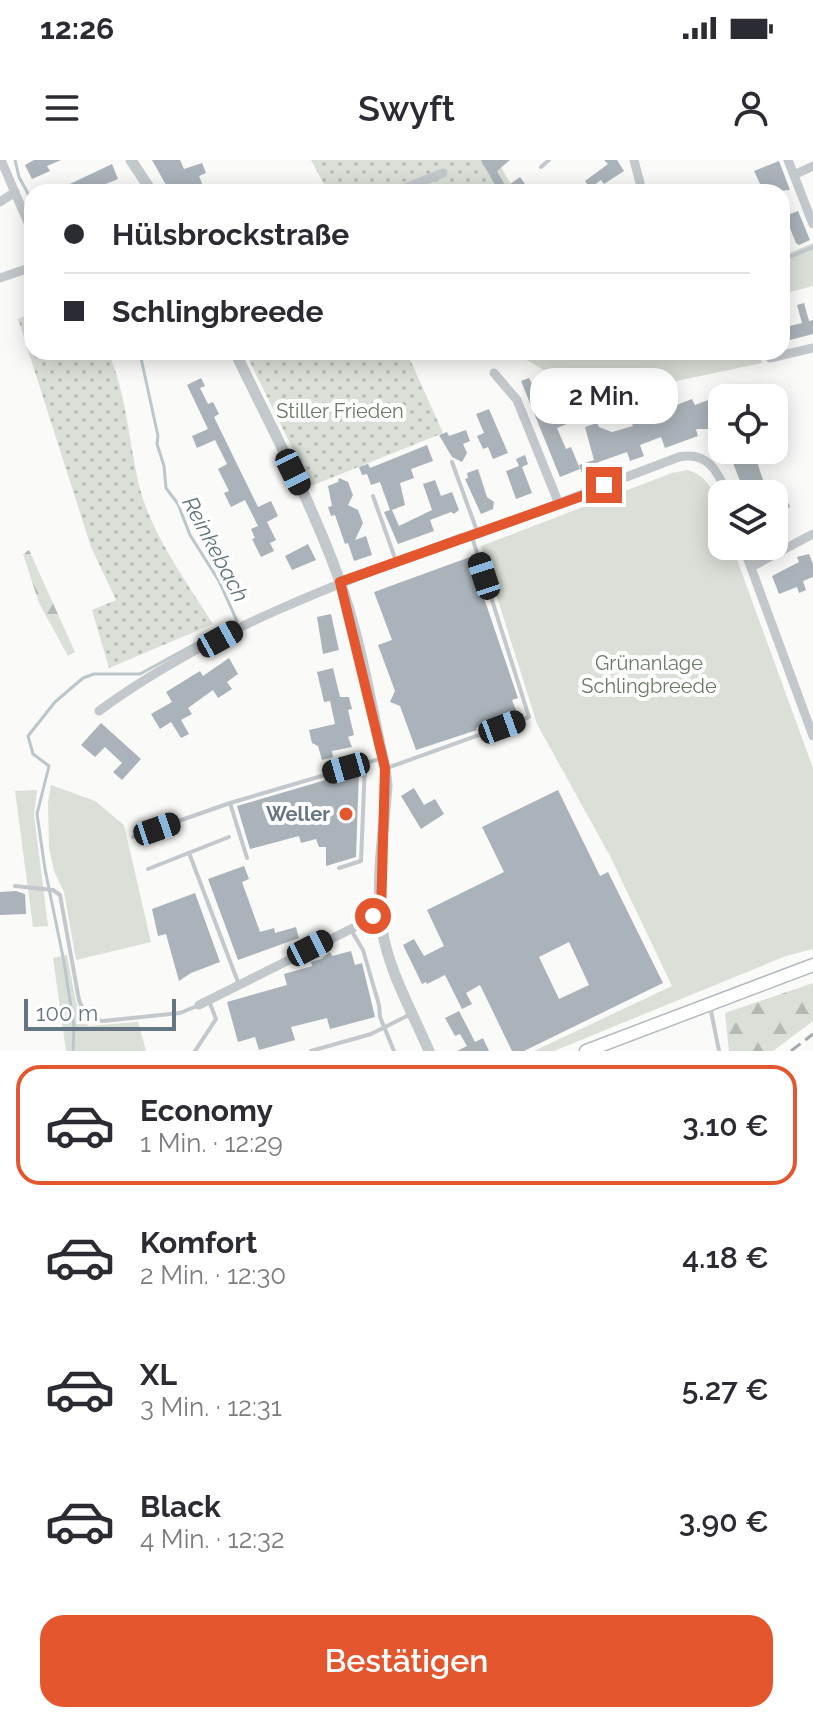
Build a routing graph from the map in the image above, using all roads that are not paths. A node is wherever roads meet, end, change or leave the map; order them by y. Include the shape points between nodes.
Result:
1 (1, 160) edge
2 (131, 160) edge
3 (549, 160) edge
4 (634, 160) edge
5 (788, 160) edge
6 (813, 166) edge
7 (541, 167) dead end
8 (443, 173) dead end
9 (794, 175) junction
10 (640, 183) dead end
11 (147, 184) edge
12 (415, 184) edge
13 (15, 192) junction
14 (0, 202) edge
15 (24, 213) edge
16 (813, 224) edge
17 (813, 247) edge
18 (790, 257) edge
19 (24, 270) edge
20 (0, 278) edge
21 (813, 348) edge
22 (790, 351) edge
23 (239, 360) edge
24 (494, 373) dead end
25 (452, 462) dead end
26 (720, 480) edge
27 (373, 496) dead end
28 (559, 504) junction
29 (475, 534) junction
30 (813, 534) edge
31 (748, 560) edge
32 (396, 561) junction
33 (751, 567) junction
34 (340, 582) junction
35 (99, 711) dead end
36 (813, 736) edge
37 (365, 763) junction
38 (384, 763) junction
39 (230, 803) junction
40 (133, 837) dead end
41 (229, 837) dead end
42 (189, 853) junction
43 (247, 858) dead end
44 (339, 868) dead end
45 (148, 869) dead end
46 (15, 886) dead end
47 (381, 914) junction
48 (350, 928) junction
49 (813, 965) edge
50 (239, 984) junction
51 (204, 1003) junction
52 (709, 1003) junction
53 (413, 1013) junction
54 (384, 1028) junction
55 (647, 1029) junction
56 (195, 1051) edge
57 (311, 1051) edge
58 (394, 1051) edge
59 (429, 1051) edge
60 (586, 1051) edge
61 (605, 1051) edge
62 (719, 1051) edge

1 - 13 street
2 - 11 street
3 - 7 lane
4 - 10 street
5 - 9 street
6 - 9 street
8 - 12 street
9 - 16 street
13 - 14 street
13 - 15 street
17 - 18 lane
19 - 20 street
21 - 22 street
23 - 34 street
24 - 28 street via 517,400
25 - 29 lane
26 - 28 street via 714,466 690,455
27 - 32 lane
28 - 29 street
29 - 32 street
29 - 38 lane via 529,717
30 - 33 street
31 - 33 street
32 - 34 street
33 - 36 street
34 - 35 street via 244,625
34 - 38 street
37 - 38 lane
37 - 39 lane
37 - 44 lane via 361,861
38 - 47 street
39 - 40 lane
39 - 43 lane
41 - 42 lane
42 - 45 lane
42 - 50 lane
46 - 51 lane via 60,895 79,1000 92,1019 180,1013
47 - 48 street
47 - 53 street via 391,963
48 - 50 street
48 - 54 lane via 363,950
49 - 52 main road
50 - 51 street
51 - 56 lane via 216,1019
52 - 55 main road
52 - 62 lane
53 - 54 lane
53 - 59 street
54 - 57 lane
54 - 58 lane
55 - 60 main road
55 - 61 main road

